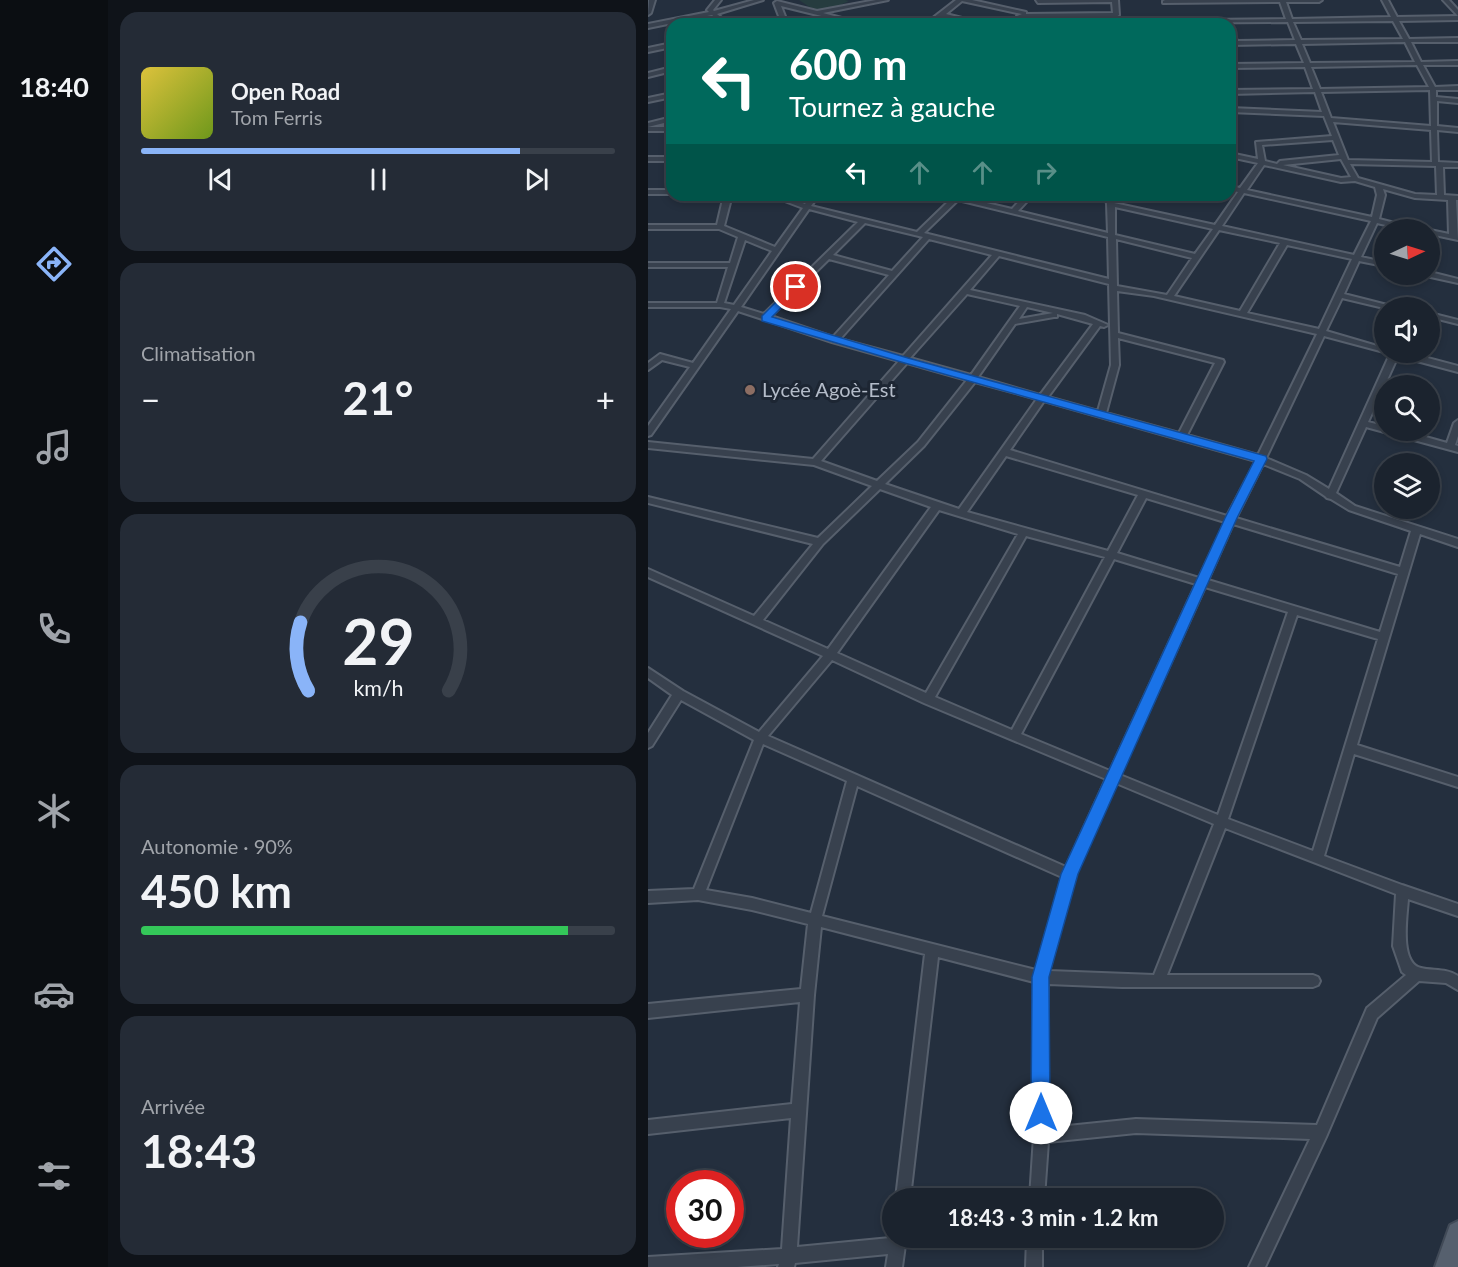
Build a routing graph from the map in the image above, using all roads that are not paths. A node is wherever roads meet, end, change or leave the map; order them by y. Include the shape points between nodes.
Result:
1 (652, 0) edge
2 (718, 0) edge
3 (760, 0) edge
4 (885, 0) edge
5 (962, 0) edge
6 (1115, 0) edge
7 (1282, 0) edge
8 (1319, 0) edge
9 (1385, 0) edge
10 (1446, 0) edge
11 (1039, 1) edge
12 (1165, 1) edge
13 (1223, 1) edge
14 (648, 13) edge
15 (713, 13) junction
16 (816, 13) junction
17 (940, 14) junction
18 (1022, 15) junction
19 (1458, 16) edge
20 (688, 18) edge
21 (719, 18) edge
22 (783, 18) edge
23 (836, 18) edge
24 (935, 18) edge
25 (957, 18) edge
26 (1018, 18) edge
27 (1170, 18) edge
28 (1227, 18) edge
29 (1396, 19) junction
30 (1290, 21) junction
31 (666, 22) edge
32 (1236, 23) edge
33 (648, 26) edge
34 (1458, 40) edge
35 (1407, 41) junction
36 (1299, 42) junction
37 (1236, 44) edge
38 (666, 46) edge
39 (648, 50) edge
40 (1458, 63) edge
41 (1420, 64) junction
42 (1308, 65) junction
43 (1236, 66) edge
44 (666, 70) edge
45 (648, 75) edge
46 (1432, 88) junction
47 (1458, 88) edge
48 (1318, 90) junction
49 (1236, 92) edge
50 (666, 96) edge
51 (1432, 99) junction
52 (648, 100) edge
53 (1458, 101) edge
54 (1236, 110) edge
55 (1328, 117) junction
56 (666, 121) edge
57 (648, 127) edge
58 (666, 128) edge
59 (1433, 128) junction
60 (1458, 130) edge
61 (1335, 138) junction
62 (1236, 156) edge
63 (648, 159) edge
64 (666, 159) edge
65 (1344, 159) junction
66 (1266, 163) junction
67 (1437, 164) junction
68 (1458, 165) edge
69 (1355, 179) junction
70 (1379, 187) junction
71 (1236, 189) edge
72 (1243, 191) junction
73 (648, 192) edge
74 (666, 192) edge
75 (1441, 198) junction
76 (1455, 198) edge
77 (726, 201) edge
78 (790, 201) edge
79 (812, 201) edge
80 (954, 201) edge
81 (976, 201) edge
82 (1024, 201) edge
83 (1110, 201) edge
84 (1118, 201) edge
85 (808, 207) junction
86 (1014, 212) junction
87 (1375, 219) edge
88 (864, 220) junction
89 (1374, 220) edge
90 (1374, 222) edge
91 (648, 226) edge
92 (720, 226) junction
93 (1219, 226) junction
94 (1440, 233) edge
95 (1111, 234) junction
96 (923, 235) junction
97 (1455, 235) edge
98 (742, 236) junction
99 (1285, 241) junction
100 (777, 250) junction
101 (997, 254) junction
102 (828, 256) junction
103 (1197, 257) junction
104 (1357, 258) junction
105 (1374, 262) edge
106 (648, 265) edge
107 (732, 265) junction
108 (894, 274) junction
109 (1440, 277) edge
110 (1458, 281) edge
111 (1112, 285) junction
112 (965, 291) junction
113 (1339, 295) junction
114 (1169, 297) junction
115 (1374, 303) edge
116 (648, 305) edge
117 (720, 305) junction
118 (1024, 306) junction
119 (738, 308) junction
120 (1062, 314) junction
121 (1242, 315) junction
122 (765, 318) junction
123 (1440, 318) edge
124 (1013, 322) junction
125 (1458, 322) edge
126 (1098, 323) junction
127 (1115, 332) junction
128 (1320, 332) junction
129 (835, 340) junction
130 (1374, 347) edge
131 (648, 353) edge
132 (660, 357) junction
133 (904, 360) junction
134 (1390, 363) edge
135 (1434, 363) edge
136 (694, 366) junction
137 (648, 367) edge
138 (1458, 369) edge
139 (973, 378) junction
140 (1043, 397) junction
141 (1102, 413) junction
142 (1458, 423) edge
143 (1364, 424) junction
144 (1374, 427) edge
145 (648, 434) edge
146 (1182, 436) junction
147 (1428, 441) edge
148 (648, 445) edge
149 (1454, 448) edge
150 (1005, 452) junction
151 (1261, 459) junction
152 (815, 462) junction
153 (877, 485) junction
154 (1144, 493) junction
155 (1330, 496) junction
156 (648, 500) edge
157 (938, 506) junction
158 (961, 513) junction
159 (1231, 518) junction
160 (1416, 530) junction
161 (1023, 533) junction
162 (820, 542) junction
163 (1458, 543) edge
164 (1111, 555) junction
165 (1403, 572) junction
166 (648, 573) edge
167 (1202, 582) junction
168 (1294, 610) junction
169 (756, 621) junction
170 (1384, 637) junction
171 (831, 654) junction
172 (648, 672) edge
173 (679, 694) junction
174 (927, 700) junction
175 (1015, 735) junction
176 (760, 738) junction
177 (648, 743) edge
178 (1351, 748) junction
179 (1113, 775) junction
180 (853, 780) junction
181 (1458, 780) edge
182 (1222, 822) junction
183 (1317, 859) junction
184 (1070, 874) junction
185 (1402, 891) junction
186 (698, 894) junction
187 (648, 897) edge
188 (1458, 909) edge
189 (815, 920) junction
190 (932, 950) junction
191 (1417, 974) junction
192 (1041, 977) junction
193 (1158, 981) junction
194 (1313, 981) dead end
195 (1458, 984) edge
196 (807, 995) junction
197 (648, 1011) edge
198 (799, 1110) junction
199 (648, 1127) edge
200 (1321, 1132) junction
201 (1041, 1136) junction
202 (904, 1188) edge
203 (1038, 1188) edge
204 (1458, 1233) edge
205 (882, 1244) edge
206 (897, 1248) edge
207 (1035, 1248) edge
208 (787, 1261) edge
209 (648, 1265) edge
210 (894, 1267) edge
211 (1034, 1267) edge
212 (1257, 1267) edge
213 (1447, 1267) edge

1 - 14 street
2 - 15 street via 710,10
3 - 15 street
4 - 16 street
5 - 17 street
5 - 18 street
6 - 11 street
6 - 18 street via 1116,15
7 - 8 street
7 - 13 street
7 - 30 street
9 - 29 street
10 - 19 street
11 - 18 street
12 - 13 street
12 - 27 street
13 - 28 street
15 - 20 street
15 - 21 street
16 - 22 street via 777,3
16 - 23 street
17 - 24 street
17 - 25 street
18 - 26 street
19 - 29 street
29 - 30 street
29 - 35 street
30 - 32 street
30 - 36 street
31 - 33 street
34 - 35 street
35 - 36 street
35 - 41 street
36 - 37 street
36 - 42 street
38 - 39 street
40 - 41 street
41 - 42 street
41 - 46 street
42 - 43 street
42 - 48 street
44 - 45 street
46 - 47 street
46 - 48 street
46 - 51 street
48 - 49 street
48 - 55 street
50 - 52 street
51 - 53 street
51 - 59 street
54 - 55 street
55 - 59 street
55 - 61 street
56 - 57 street
57 - 58 street
59 - 60 street
59 - 67 street
61 - 65 street
61 - 66 street via 1259,143
62 - 66 street
63 - 64 street
65 - 66 street
65 - 67 street
65 - 69 street
66 - 69 street via 1341,180
66 - 72 street
67 - 68 street
67 - 75 street
69 - 70 street
70 - 75 street
70 - 87 street
71 - 72 street
72 - 89 street
72 - 93 street
73 - 74 street
75 - 76 street
76 - 97 street
77 - 92 street
78 - 85 street
79 - 85 street
80 - 96 street
81 - 86 street
82 - 86 street
83 - 95 street
84 - 93 street
85 - 88 street
85 - 100 street
86 - 95 street
88 - 96 street
88 - 102 street
90 - 104 street
91 - 92 street
92 - 98 street
93 - 99 street
93 - 103 street
94 - 97 street
95 - 103 street
95 - 111 street
96 - 101 street
96 - 108 street
98 - 100 street
98 - 107 street
99 - 104 street
99 - 121 street
100 - 119 street
101 - 111 street
101 - 112 street
102 - 108 street
102 - 122 street
103 - 114 street
104 - 105 street
104 - 113 street
106 - 107 street
107 - 117 street
108 - 129 street
109 - 110 street
111 - 114 street
111 - 127 street
112 - 118 street
112 - 133 street
113 - 115 street
113 - 128 street
114 - 121 street
116 - 117 street
117 - 119 street
118 - 120 street
118 - 124 street
119 - 122 street
119 - 136 street
120 - 124 street
120 - 126 street
121 - 128 street
122 - 129 street
123 - 125 street
124 - 139 street
126 - 127 street
126 - 140 street
127 - 141 street via 1114,373
127 - 146 street via 1220,362
128 - 130 street
128 - 151 street
129 - 133 street
131 - 132 street
132 - 136 street
132 - 137 street
133 - 139 street
133 - 152 street
134 - 143 street
135 - 138 street
136 - 145 street
139 - 140 street
139 - 153 street via 904,463
140 - 141 street
140 - 150 street
141 - 146 street
142 - 149 street
143 - 144 street
143 - 155 street
146 - 151 street
147 - 149 street
148 - 152 street
150 - 154 street
150 - 158 street
151 - 155 street via 1303,477
151 - 159 street
152 - 153 street
153 - 157 street
153 - 162 street
154 - 159 street
154 - 164 street
155 - 160 street via 1352,508
156 - 162 street
157 - 158 street
157 - 171 street
158 - 161 street
159 - 165 street
159 - 167 street
160 - 163 street
160 - 165 street
161 - 164 street
161 - 174 street
162 - 169 street
164 - 167 street
164 - 175 street
165 - 170 street
166 - 169 street
167 - 168 street
167 - 179 street
168 - 170 street
168 - 182 street
169 - 171 street
170 - 178 street
171 - 174 street
171 - 176 street
172 - 173 street
173 - 176 street
173 - 177 street
174 - 175 street
175 - 179 street
176 - 180 street
176 - 186 street
178 - 181 street
178 - 183 street
179 - 182 street
179 - 184 street
180 - 184 street
180 - 189 street
182 - 183 street
182 - 193 street
183 - 185 street
184 - 192 street
185 - 188 street
185 - 191 street via 1399,946 1407,969
186 - 187 street
186 - 189 street
189 - 190 street
189 - 196 street
190 - 192 street
190 - 202 street
191 - 195 street via 1448,977
191 - 200 street via 1372,1013
192 - 193 street
192 - 201 street
193 - 194 street
196 - 197 street
196 - 198 street
198 - 199 street
198 - 208 street
200 - 201 street via 1136,1126
200 - 212 street
201 - 203 street
204 - 213 main road
205 - 208 street
206 - 210 street
207 - 211 street
208 - 209 street

